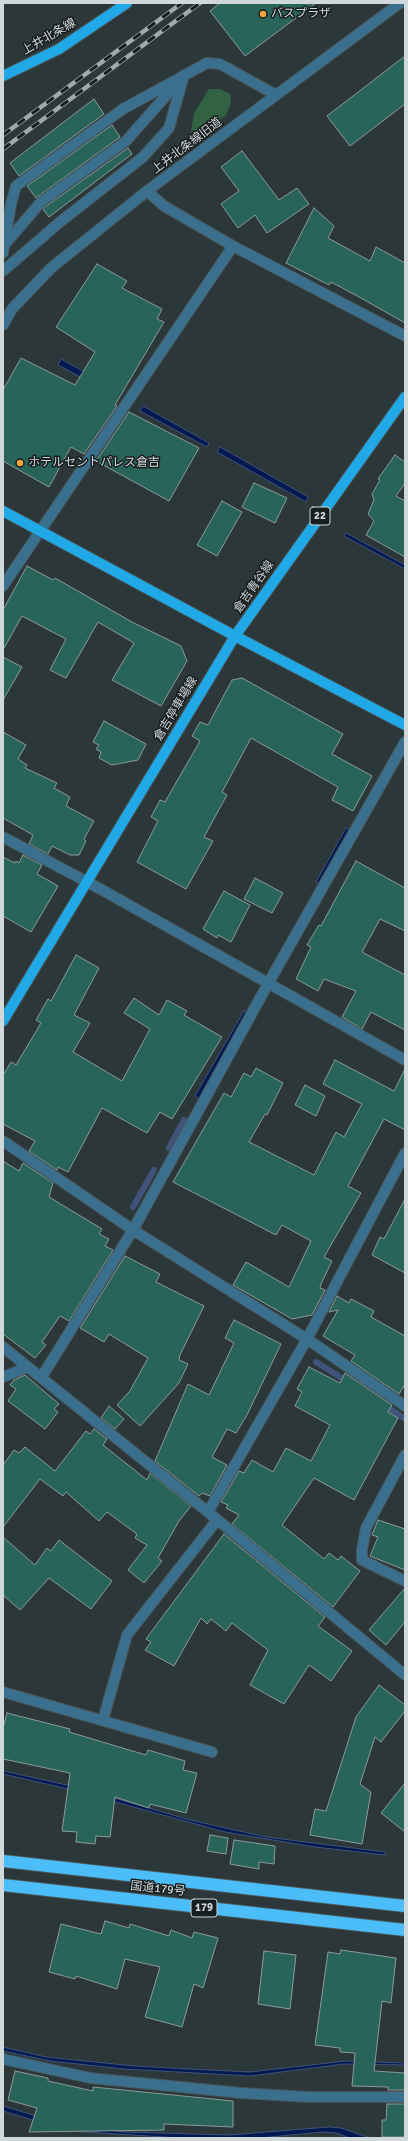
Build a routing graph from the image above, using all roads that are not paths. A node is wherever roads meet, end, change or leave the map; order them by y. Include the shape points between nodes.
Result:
1 (127, 3) edge
2 (400, 3) edge
3 (184, 75) junction
4 (3, 76) edge
5 (276, 96) junction
6 (147, 191) junction
7 (233, 246) junction
8 (4, 249) edge
9 (3, 271) edge
10 (3, 325) edge
11 (405, 336) edge
12 (405, 397) edge
13 (3, 511) edge
14 (39, 532) junction
15 (3, 586) edge
16 (235, 636) junction
17 (405, 725) edge
18 (405, 742) edge
19 (3, 837) edge
20 (86, 882) junction
21 (269, 982) junction
22 (3, 1021) edge
23 (405, 1060) edge
24 (3, 1141) edge
25 (405, 1153) edge
26 (133, 1230) junction
27 (307, 1339) junction
28 (3, 1347) edge
29 (28, 1367) junction
30 (3, 1377) edge
31 (41, 1378) junction
32 (405, 1406) edge
33 (405, 1455) edge
34 (208, 1512) junction
35 (217, 1520) junction
36 (405, 1581) edge
37 (405, 1675) edge
38 (3, 1692) edge
39 (103, 1720) junction
40 (212, 1752) dead end
41 (3, 1861) edge
42 (3, 1885) edge
43 (405, 1906) edge
44 (405, 1930) edge
45 (3, 2059) edge
46 (405, 2097) edge

1 - 4 main road, 上井北条線 via 59,49
2 - 5 street, 上井北条線旧道
3 - 5 street via 207,63 220,64
3 - 8 street via 126,141 42,202
3 - 8 street via 123,109 16,186
3 - 9 street via 169,128 143,157 60,222
5 - 6 street, 上井北条線旧道
6 - 7 street via 164,206
6 - 10 street, 上井北条線旧道 via 51,268 12,309
7 - 11 street
7 - 14 street
12 - 16 main road, 倉吉青谷線 / 22
13 - 14 main road
14 - 15 street
14 - 16 main road
16 - 17 main road
16 - 20 main road, 倉吉停車場線
18 - 21 street
19 - 20 street
20 - 21 street
20 - 22 main road, 倉吉停車場線
21 - 23 street
21 - 26 street
24 - 26 street
25 - 27 street
26 - 27 street
26 - 31 street
27 - 32 street
27 - 34 street
28 - 29 street
29 - 30 street
29 - 31 street
31 - 34 street
33 - 36 street via 366,1528 362,1560
34 - 35 street
35 - 37 street
35 - 39 street via 127,1635
38 - 39 street
39 - 40 street
41 - 43 highway, 国道179号 / 179
42 - 44 highway, 国道179号 / 179
45 - 46 street via 90,2078 233,2092 309,2097

